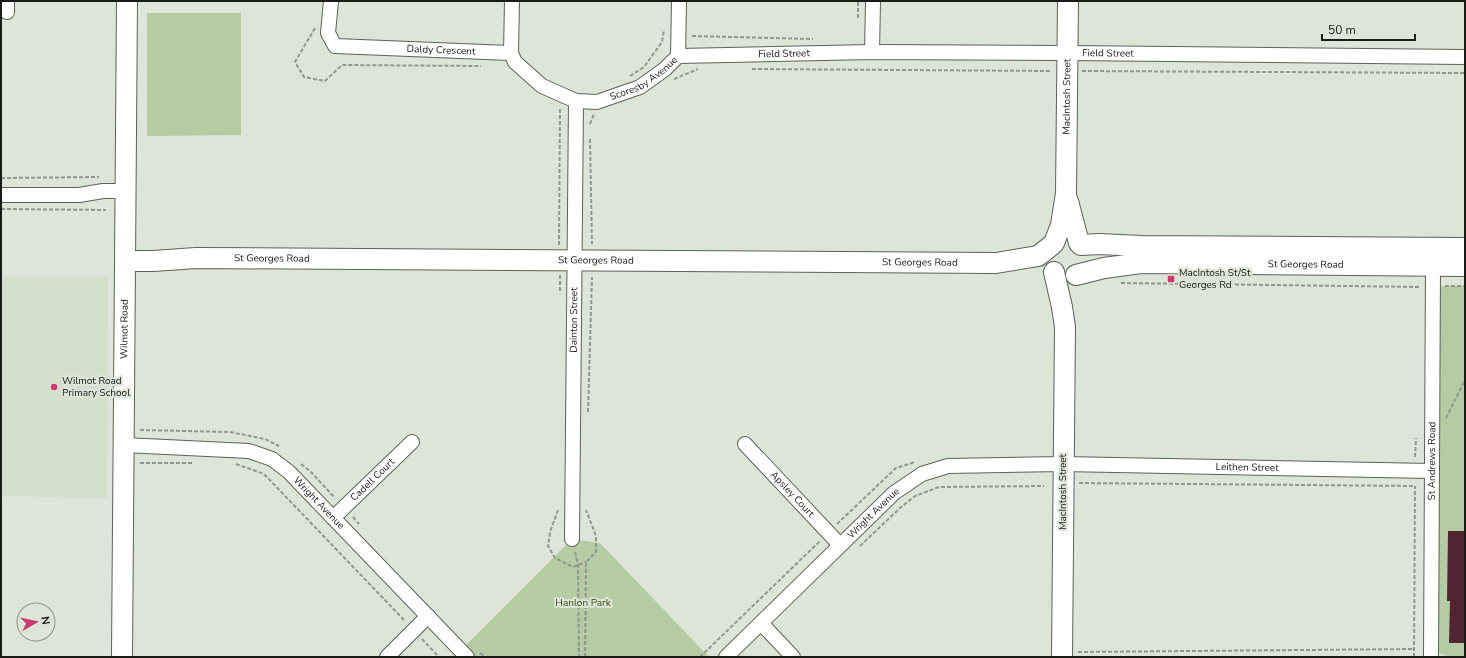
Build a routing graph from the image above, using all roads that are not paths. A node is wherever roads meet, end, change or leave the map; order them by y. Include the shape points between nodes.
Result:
1 (127, 1) edge
2 (331, 1) edge
3 (512, 1) edge
4 (679, 1) edge
5 (872, 1) edge
6 (1068, 1) edge
7 (872, 52) junction
8 (511, 53) junction
9 (1067, 53) junction
10 (678, 56) junction
11 (1465, 57) edge
12 (576, 101) junction
13 (1066, 193) junction
14 (1, 194) edge
15 (126, 195) junction
16 (1053, 244) junction
17 (1080, 244) junction
18 (1465, 248) edge
19 (1239, 255) junction
20 (126, 256) junction
21 (1433, 257) junction
22 (583, 260) junction
23 (996, 263) junction
24 (1465, 266) edge
25 (1054, 272) junction
26 (1075, 276) junction
27 (1065, 327) junction
28 (412, 442) dead end
29 (745, 444) dead end
30 (124, 445) junction
31 (1063, 464) junction
32 (1432, 472) junction
33 (333, 518) junction
34 (572, 539) road end
35 (840, 545) junction
36 (428, 616) junction
37 (761, 623) junction
38 (1070, 654) edge
39 (122, 657) edge
40 (387, 657) edge
41 (467, 657) edge
42 (726, 657) edge
43 (793, 657) edge
44 (1431, 657) edge

1 - 15 street, Wilmot Road
2 - 8 street, Daldy Crescent via 328,33 335,46
3 - 8 street
4 - 10 street, Scoresby Avenue
5 - 7 street
6 - 9 street, MacIntosh Street
7 - 9 street, Field Street
7 - 10 street, Field Street
8 - 12 street via 515,62 542,86
9 - 11 street, Field Street
9 - 13 street, MacIntosh Street
10 - 12 street, Scoresby Avenue via 640,87 597,102
12 - 22 street, Dainton Street
13 - 16 street, MacIntosh Street via 1060,226
13 - 17 street, MacIntosh Street
14 - 15 street via 79,195 102,199
15 - 20 street, Wilmot Road
16 - 17 street via 1064,239
16 - 23 street, St Georges Road via 1038,256
16 - 25 street via 1048,256
17 - 19 street, St Georges Road via 1142,246
17 - 26 street via 1086,262
18 - 21 street, St Georges Road
19 - 21 street, St Georges Road
19 - 26 street, St Georges Road via 1141,263 1104,268
20 - 22 street, St Georges Road via 154,252 196,258
20 - 30 street, Wilmot Road
21 - 24 street, St Georges Road
21 - 32 street, St Andrews Road
22 - 23 street, St Georges Road
22 - 34 street, Dainton Street
23 - 25 street, St Georges Road
25 - 26 street via 1063,277
25 - 27 street, MacIntosh Street
26 - 27 street, MacIntosh Street
27 - 31 street, MacIntosh Street
28 - 33 street, Cadell Court
29 - 35 street, Apsley Court
30 - 33 street, Wright Avenue via 249,451 272,459 289,472
30 - 39 street, Wilmot Road
31 - 32 street, Leithen Street
31 - 35 street, Wright Avenue via 948,466 922,474 894,493
31 - 38 street, MacIntosh Street
32 - 44 street, St Andrews Road
33 - 36 street, Wright Avenue
35 - 37 street, Wright Avenue
36 - 40 street
36 - 41 street, Wright Avenue
37 - 42 street, Wright Avenue
37 - 43 street

